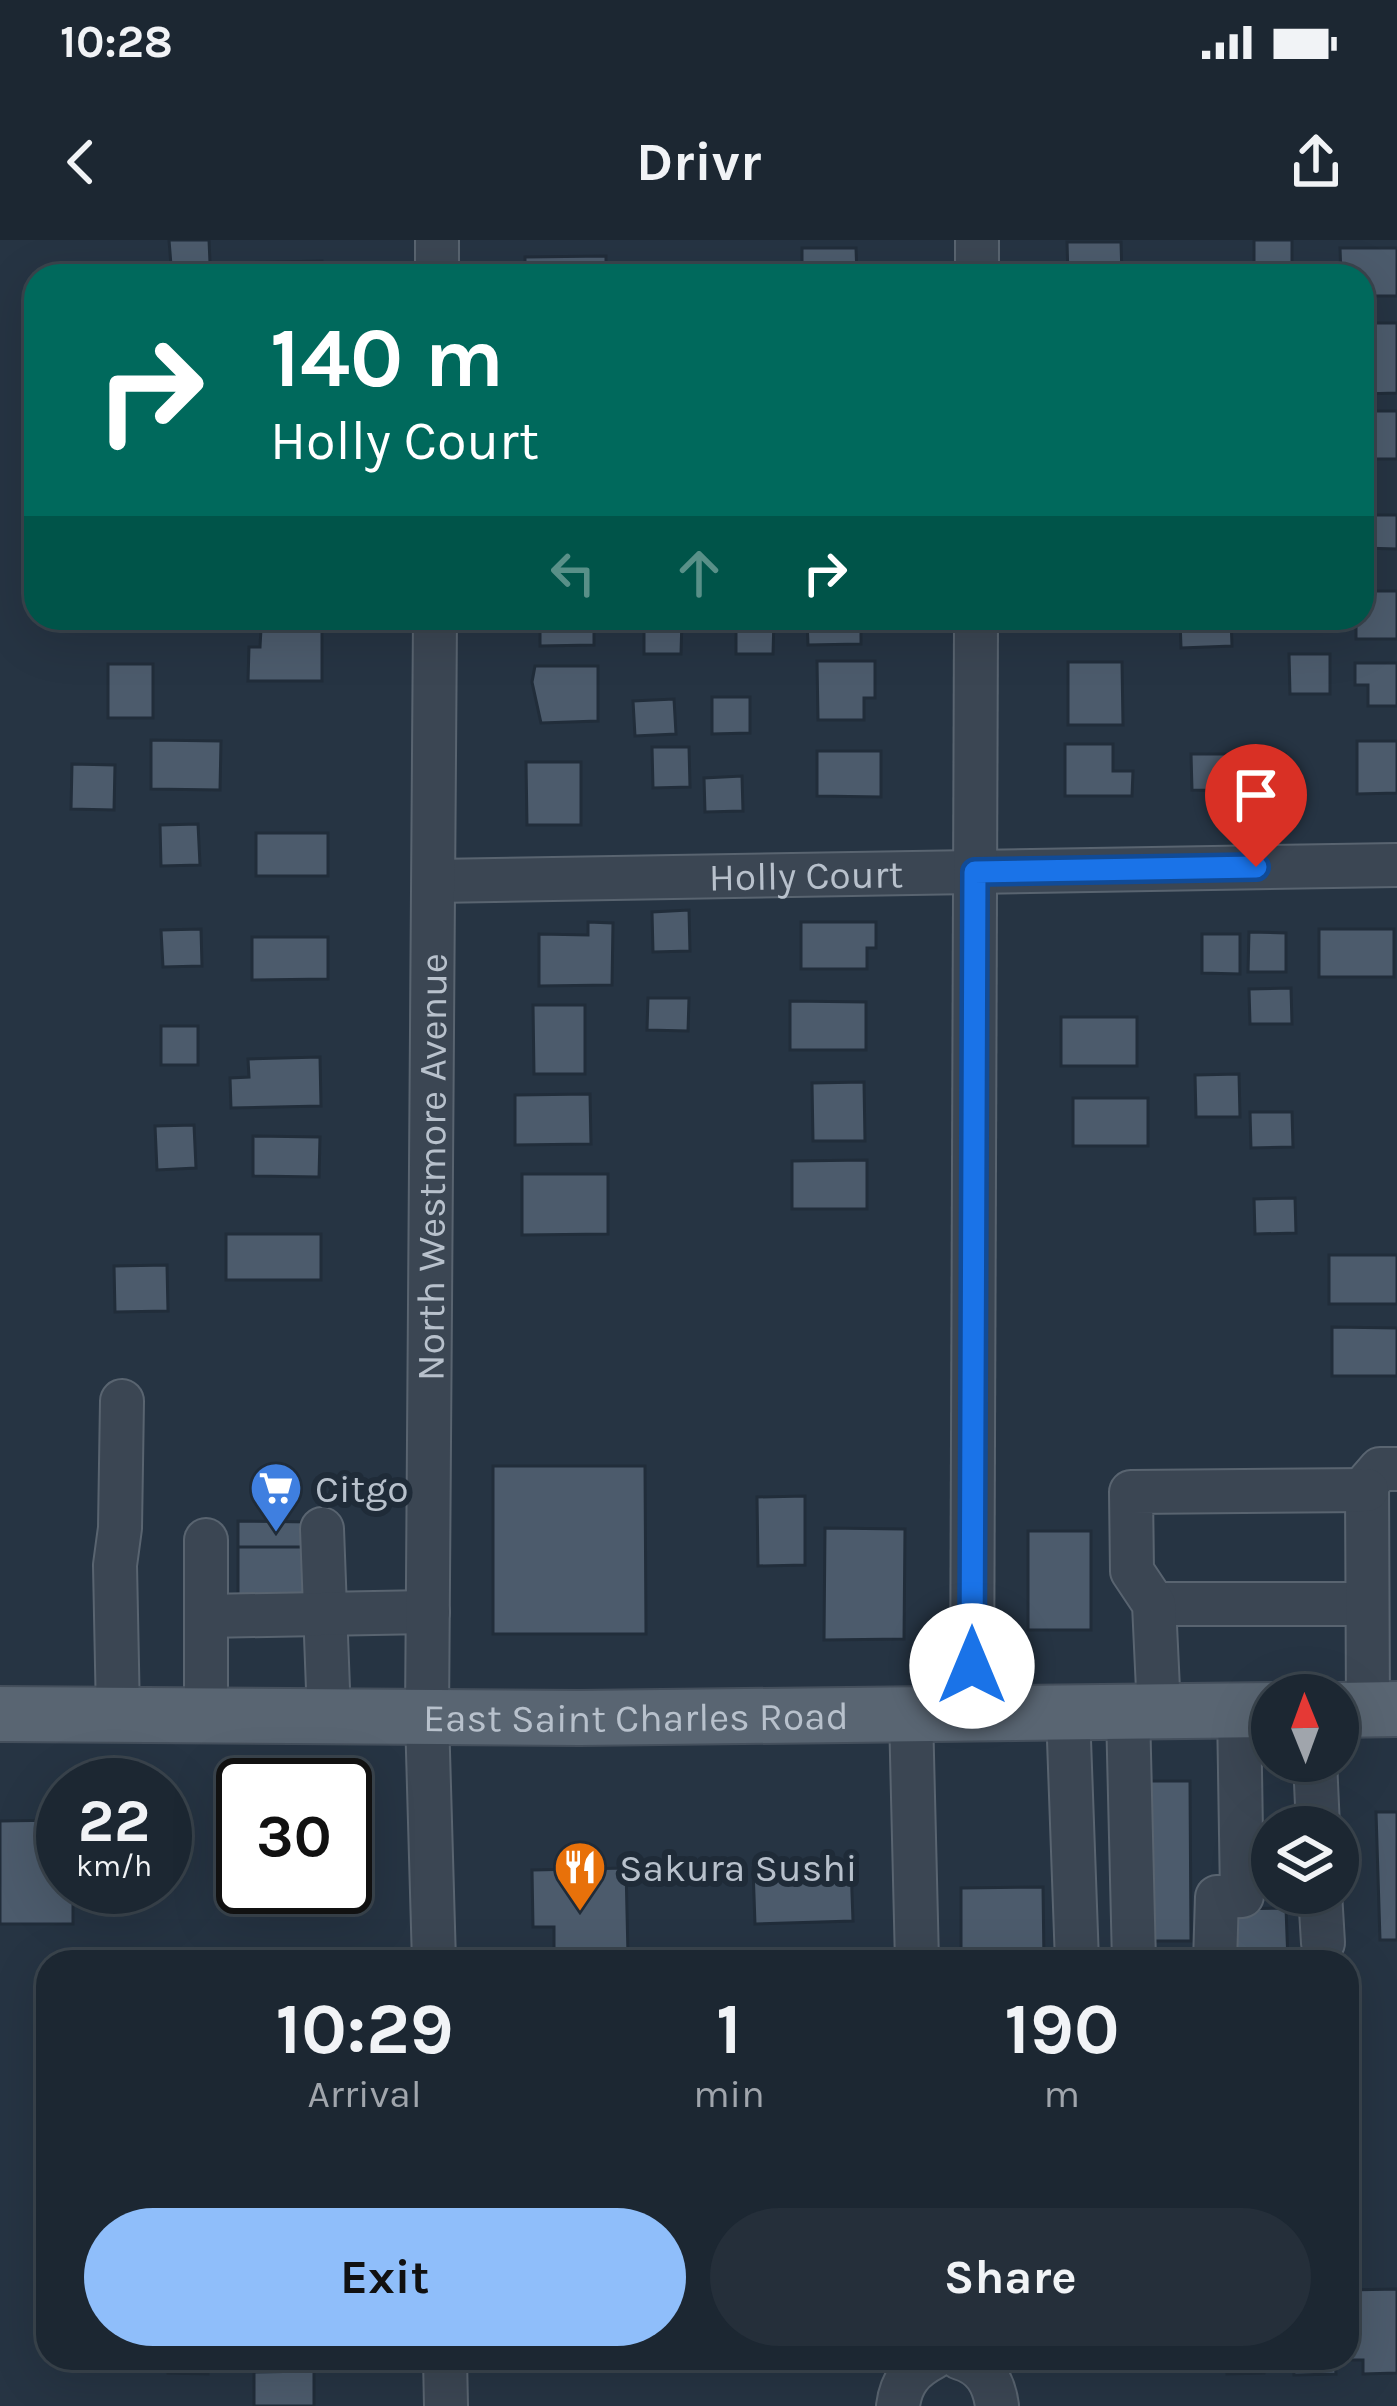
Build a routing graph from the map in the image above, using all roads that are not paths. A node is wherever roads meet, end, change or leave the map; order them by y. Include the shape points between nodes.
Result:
1 (435, 630) edge
2 (976, 630) edge
3 (1397, 865) edge
4 (975, 872) junction
5 (434, 880) junction
6 (122, 1401) dead end
7 (1382, 1479) edge
8 (322, 1529) dead end
9 (206, 1540) dead end
10 (1154, 1604) junction
11 (1367, 1604) junction
12 (428, 1612) junction
13 (327, 1614) junction
14 (206, 1616) junction
15 (1368, 1709) edge
16 (1251, 1710) edge
17 (1068, 1712) junction
18 (1143, 1712) junction
19 (972, 1713) junction
20 (0, 1714) edge
21 (911, 1714) junction
22 (118, 1715) junction
23 (206, 1715) junction
24 (329, 1716) junction
25 (427, 1717) junction
26 (1251, 1767) edge
27 (1321, 1914) edge
28 (1323, 1942) dead end
29 (434, 1950) edge
30 (917, 1950) edge
31 (1077, 1950) edge
32 (1134, 1950) edge
33 (1215, 1950) edge
34 (445, 2370) edge
35 (913, 2370) edge
36 (981, 2370) edge
37 (446, 2406) edge
38 (898, 2406) edge
39 (997, 2406) edge

1 - 5 street, North Westmore Avenue
2 - 4 street
3 - 4 street, Holly Court
4 - 5 street, Holly Court
4 - 19 street
5 - 12 street, North Westmore Avenue
6 - 22 street
7 - 10 street via 1131,1492 1132,1571
7 - 11 street
8 - 13 street
9 - 14 street
10 - 11 street
10 - 18 street
11 - 15 street
12 - 13 street
12 - 25 street, North Westmore Avenue
13 - 14 street
13 - 24 street
14 - 23 street
16 - 18 main road, East Saint Charles Road
17 - 18 main road, East Saint Charles Road
17 - 19 main road, East Saint Charles Road
17 - 31 street
18 - 32 street
19 - 21 main road, East Saint Charles Road
20 - 22 main road, East Saint Charles Road
21 - 25 main road, East Saint Charles Road
21 - 30 street
22 - 23 main road, East Saint Charles Road
23 - 24 main road, East Saint Charles Road
24 - 25 main road, East Saint Charles Road
25 - 29 street, North Westmore Avenue
26 - 33 street via 1242,1896 1217,1897
27 - 28 street
34 - 37 street
35 - 38 street
36 - 39 street

